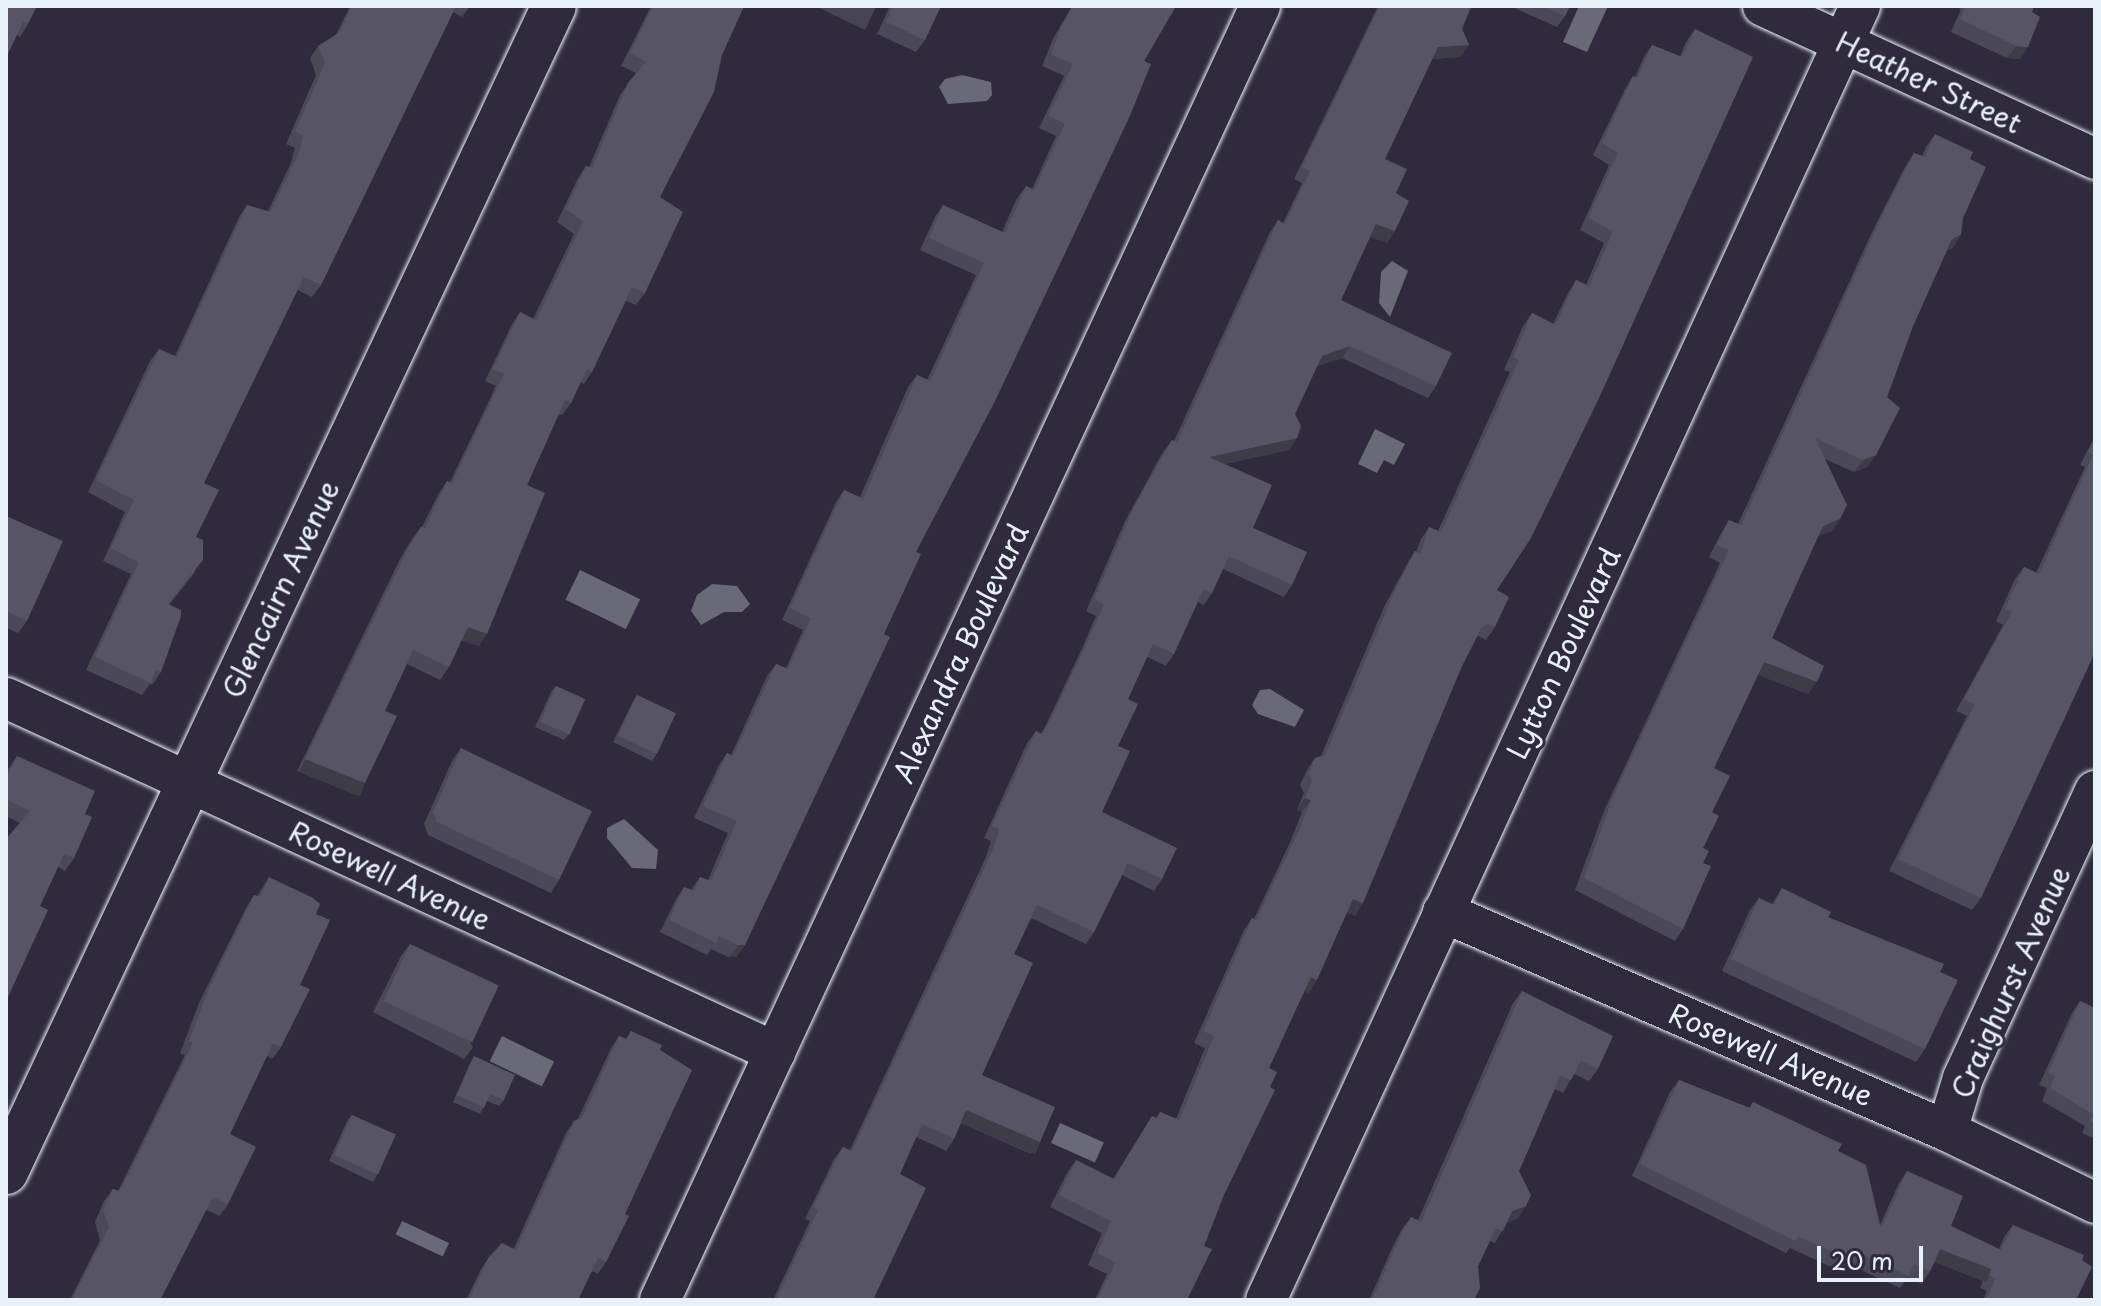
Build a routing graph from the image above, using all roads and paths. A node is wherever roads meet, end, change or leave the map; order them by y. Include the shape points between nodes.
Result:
1 (554, 6) edge
2 (1260, 6) edge
3 (1763, 6) edge
4 (1860, 6) edge
5 (1844, 43) junction
6 (2095, 159) edge
7 (6, 698) edge
8 (190, 782) junction
9 (2095, 791) edge
10 (1443, 912) junction
11 (775, 1052) junction
12 (1947, 1131) junction
13 (6, 1172) edge
14 (2095, 1203) edge
15 (660, 1300) edge
16 (1266, 1300) edge

1 - 8 street, Glencairn Avenue
2 - 11 street, Alexandra Boulevard
3 - 5 street, Heather Street
4 - 5 street, Lytton Boulevard
5 - 6 street, Heather Street
5 - 10 street, Lytton Boulevard
7 - 8 street, Rosewell Avenue
8 - 11 street, Rosewell Avenue
8 - 13 street, Glencairn Avenue
9 - 12 street, Craighurst Avenue via 1963,1078
10 - 12 street, Rosewell Avenue
10 - 16 street, Lytton Boulevard
11 - 15 street, Alexandra Boulevard
12 - 14 street, Rosewell Avenue

